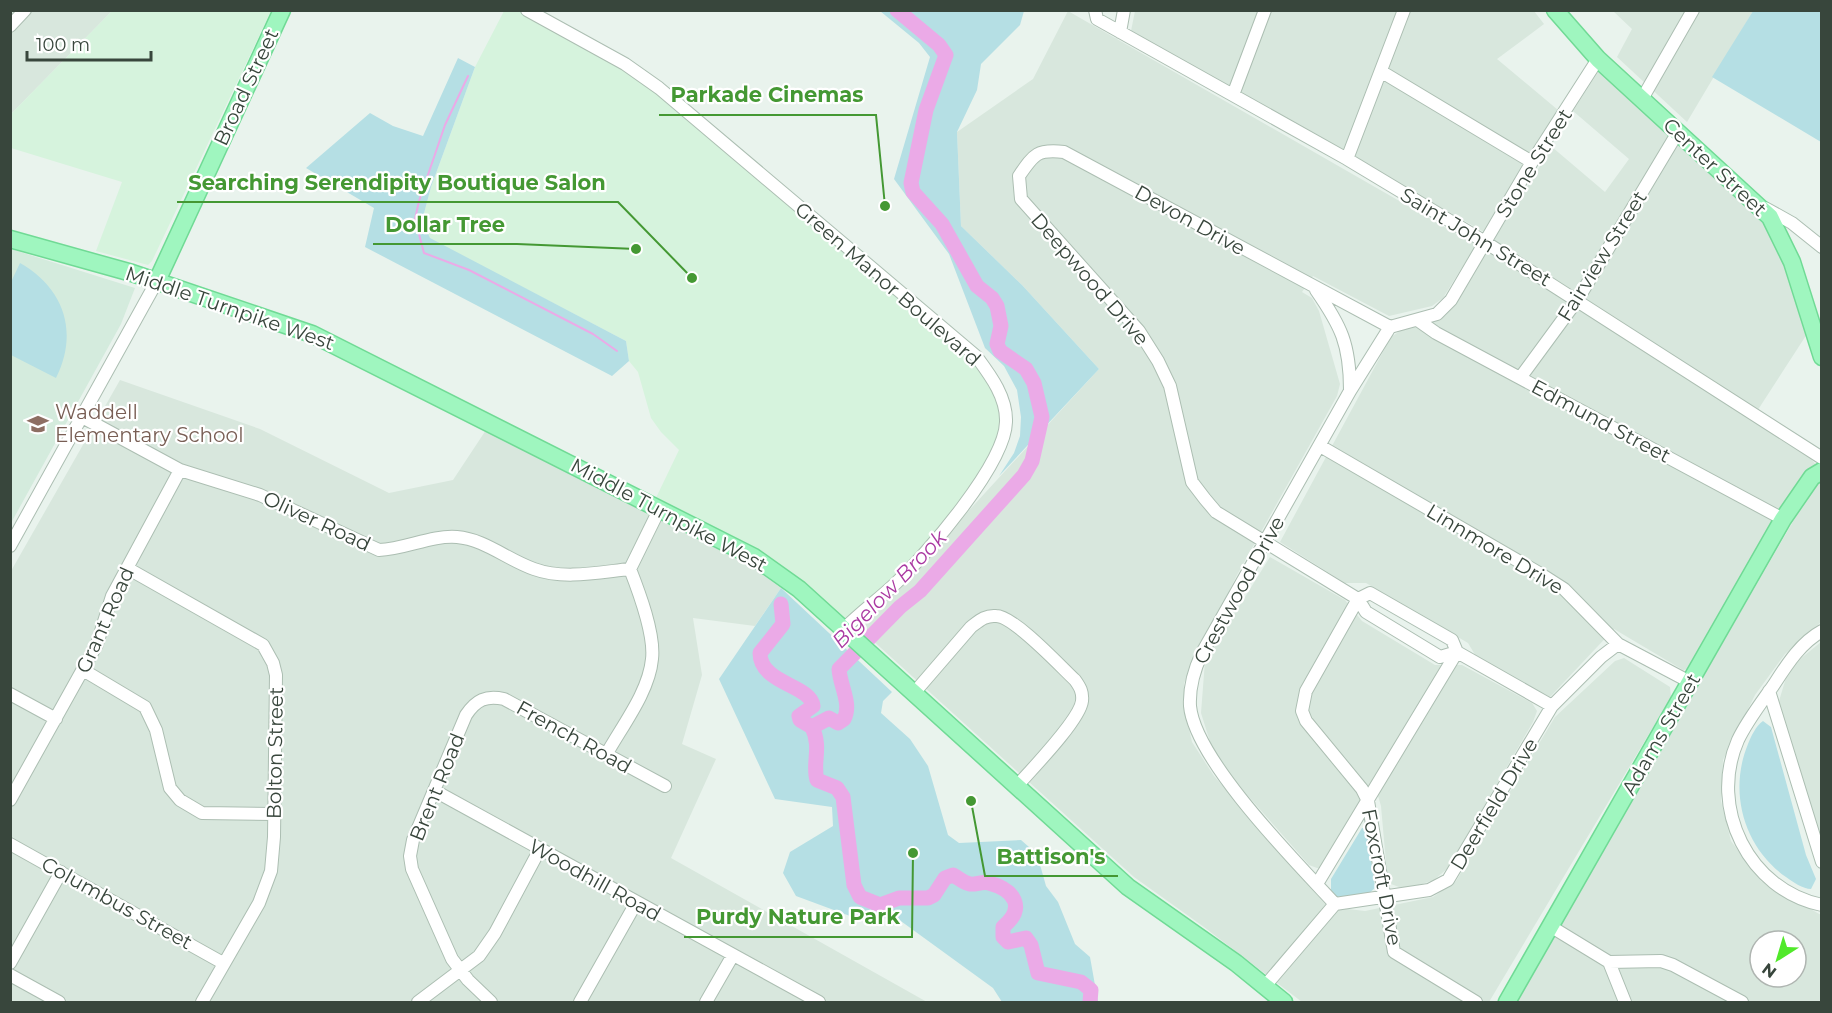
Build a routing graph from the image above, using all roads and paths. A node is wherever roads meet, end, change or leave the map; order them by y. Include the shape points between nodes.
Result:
1 (282, 10) edge
2 (527, 10) edge
3 (1095, 10) edge
4 (1124, 10) edge
5 (1265, 10) edge
6 (1404, 10) edge
7 (1555, 10) edge
8 (1693, 10) edge
9 (24, 11) edge
10 (10, 26) edge
11 (1120, 32) junction
12 (1598, 59) junction
13 (1382, 72) junction
14 (1233, 95) junction
15 (1642, 99) junction
16 (1678, 132) junction
17 (1064, 152) joint
18 (1347, 159) junction
19 (1532, 162) junction
20 (1759, 205) junction
21 (10, 239) edge
22 (1485, 242) junction
23 (1821, 247) edge
24 (157, 281) junction
25 (1315, 288) junction
26 (1578, 299) junction
27 (1419, 321) junction
28 (1390, 327) junction
29 (1821, 357) edge
30 (1520, 378) junction
31 (1350, 391) junction
32 (82, 417) junction
33 (1320, 446) junction
34 (1821, 458) edge
35 (180, 470) junction
36 (1821, 471) edge
37 (660, 508) junction
38 (1783, 519) junction
39 (1265, 542) junction
40 (10, 546) edge
41 (128, 568) junction
42 (630, 569) junction
43 (1358, 599) junction
44 (844, 629) junction
45 (1821, 631) edge
46 (1618, 644) junction
47 (1457, 652) junction
48 (83, 670) junction
49 (1690, 682) junction
50 (1769, 691) junction
51 (914, 693) junction
52 (10, 694) edge
53 (482, 699) joint
54 (1552, 706) junction
55 (56, 719) junction
56 (606, 754) junction
57 (665, 786) dead end
58 (1016, 787) junction
59 (435, 791) junction
60 (10, 800) edge
61 (1368, 801) junction
62 (274, 814) junction
63 (10, 844) edge
64 (540, 849) junction
65 (1821, 862) edge
66 (60, 872) junction
67 (1317, 884) junction
68 (1383, 898) junction
69 (636, 903) junction
70 (1335, 904) junction
71 (1821, 905) edge
72 (1550, 926) junction
73 (733, 955) junction
74 (1609, 962) junction
75 (10, 963) edge
76 (224, 963) junction
77 (459, 970) junction
78 (10, 975) edge
79 (1265, 986) junction
80 (59, 1002) edge
81 (202, 1002) edge
82 (418, 1002) edge
83 (492, 1002) edge
84 (580, 1002) edge
85 (706, 1002) edge
86 (819, 1002) edge
87 (1284, 1002) edge
88 (1476, 1002) edge
89 (1507, 1002) edge
90 (1625, 1002) edge
91 (1742, 1002) edge

1 - 24 main road, Broad Street
2 - 44 street, Green Manor Boulevard via 625,64 677,102 976,356 1001,395 1006,420 1004,441 995,461 968,500 897,582
3 - 11 street, Saint John Street via 1097,19
4 - 11 street
5 - 14 street
6 - 13 street
7 - 12 main road, Center Street
8 - 15 street
9 - 10 street
11 - 14 street, Saint John Street
12 - 15 main road, Center Street
12 - 19 street, Stone Street
13 - 18 street
13 - 19 street
14 - 18 street, Saint John Street
15 - 16 main road, Center Street
16 - 20 main road, Center Street
16 - 26 street, Fairview Street
17 - 25 street, Devon Drive
17 - 39 street, Deepwood Drive via 1044,150 1031,158 1019,176 1021,199 1139,331 1158,361 1170,386 1192,482 1216,512
18 - 22 street, Saint John Street
19 - 22 street, Stone Street
20 - 23 street via 1792,223
20 - 29 main road, Center Street via 1775,224 1787,249
21 - 24 main road, Middle Turnpike West
22 - 26 street, Saint John Street
22 - 27 street, Stone Street via 1451,300 1437,315
24 - 32 street, Broad Street
24 - 37 main road, Middle Turnpike West via 312,334
25 - 28 street, Devon Drive
25 - 31 street, Devon Drive via 1338,321 1346,348
26 - 30 street, Fairview Street
26 - 34 street, Saint John Street
27 - 28 street, Stone Street
27 - 30 street, Edmund Street
28 - 31 street, Crestwood Drive
30 - 38 street, Edmund Street
31 - 33 street, Crestwood Drive
32 - 35 street, Oliver Road
32 - 40 street, Broad Street
33 - 39 street, Crestwood Drive
33 - 46 street, Linnmore Drive via 1564,589
35 - 41 street, Grant Road
35 - 42 street, Oliver Road via 260,495 380,550 458,537 480,543 534,570 554,574
36 - 38 main road, Adams Street via 1812,477
37 - 42 street
37 - 44 main road, Middle Turnpike West via 754,556
38 - 49 main road, Adams Street
39 - 43 street, Deepwood Drive
39 - 67 street, Crestwood Drive via 1192,675 1190,707 1199,737 1216,768
41 - 48 street, Grant Road via 112,596 97,644
41 - 62 street, Bolton Street via 245,633 268,653 276,675
42 - 56 street via 650,635 652,658 640,694
43 - 47 street, Deepwood Drive via 1366,612 1440,657
43 - 47 street, Deepwood Drive via 1370,593 1452,640
43 - 61 street, Foxcroft Drive via 1306,691 1302,711
44 - 51 main road, Middle Turnpike West
45 - 50 street via 1797,652
46 - 49 street, Linnmore Drive
46 - 54 street, Deerfield Drive
47 - 54 street, Deepwood Drive
47 - 61 street
48 - 55 street, Grant Road
48 - 62 street via 146,707 156,730 170,788 180,800 202,813
49 - 72 main road, Adams Street
50 - 65 street
50 - 71 street via 1738,740 1731,764 1728,798 1732,823 1741,844 1769,879 1786,893
51 - 58 main road, Middle Turnpike West
51 - 58 street via 971,627 982,618 997,615 1010,621 1075,680 1082,691 1076,717
52 - 55 street
53 - 56 street, French Road via 504,699
53 - 59 street, Brent Road via 466,715
54 - 68 street, Deerfield Drive via 1448,880 1429,890
55 - 60 street, Grant Road
56 - 57 street, French Road
58 - 79 main road, Middle Turnpike West via 1128,887
59 - 64 street, Woodhill Road
59 - 77 street, Brent Road via 413,840 411,862
61 - 67 street
61 - 68 street, Foxcroft Drive
62 - 76 street, Bolton Street via 273,855 266,887
63 - 66 street, Columbus Street
64 - 69 street, Woodhill Road
64 - 77 street via 495,933 479,956
66 - 75 street
66 - 76 street, Columbus Street
67 - 70 street, Crestwood Drive
68 - 70 street, Deerfield Drive
68 - 88 street, Foxcroft Drive via 1394,952
69 - 73 street, Woodhill Road
69 - 84 street
70 - 79 street
72 - 74 street
72 - 89 main road, Adams Street
73 - 85 street
73 - 86 street, Woodhill Road
74 - 90 street
74 - 91 street via 1673,964
76 - 81 street, Bolton Street
77 - 82 street
77 - 83 street, Brent Road
78 - 80 street
79 - 87 main road, Middle Turnpike West

